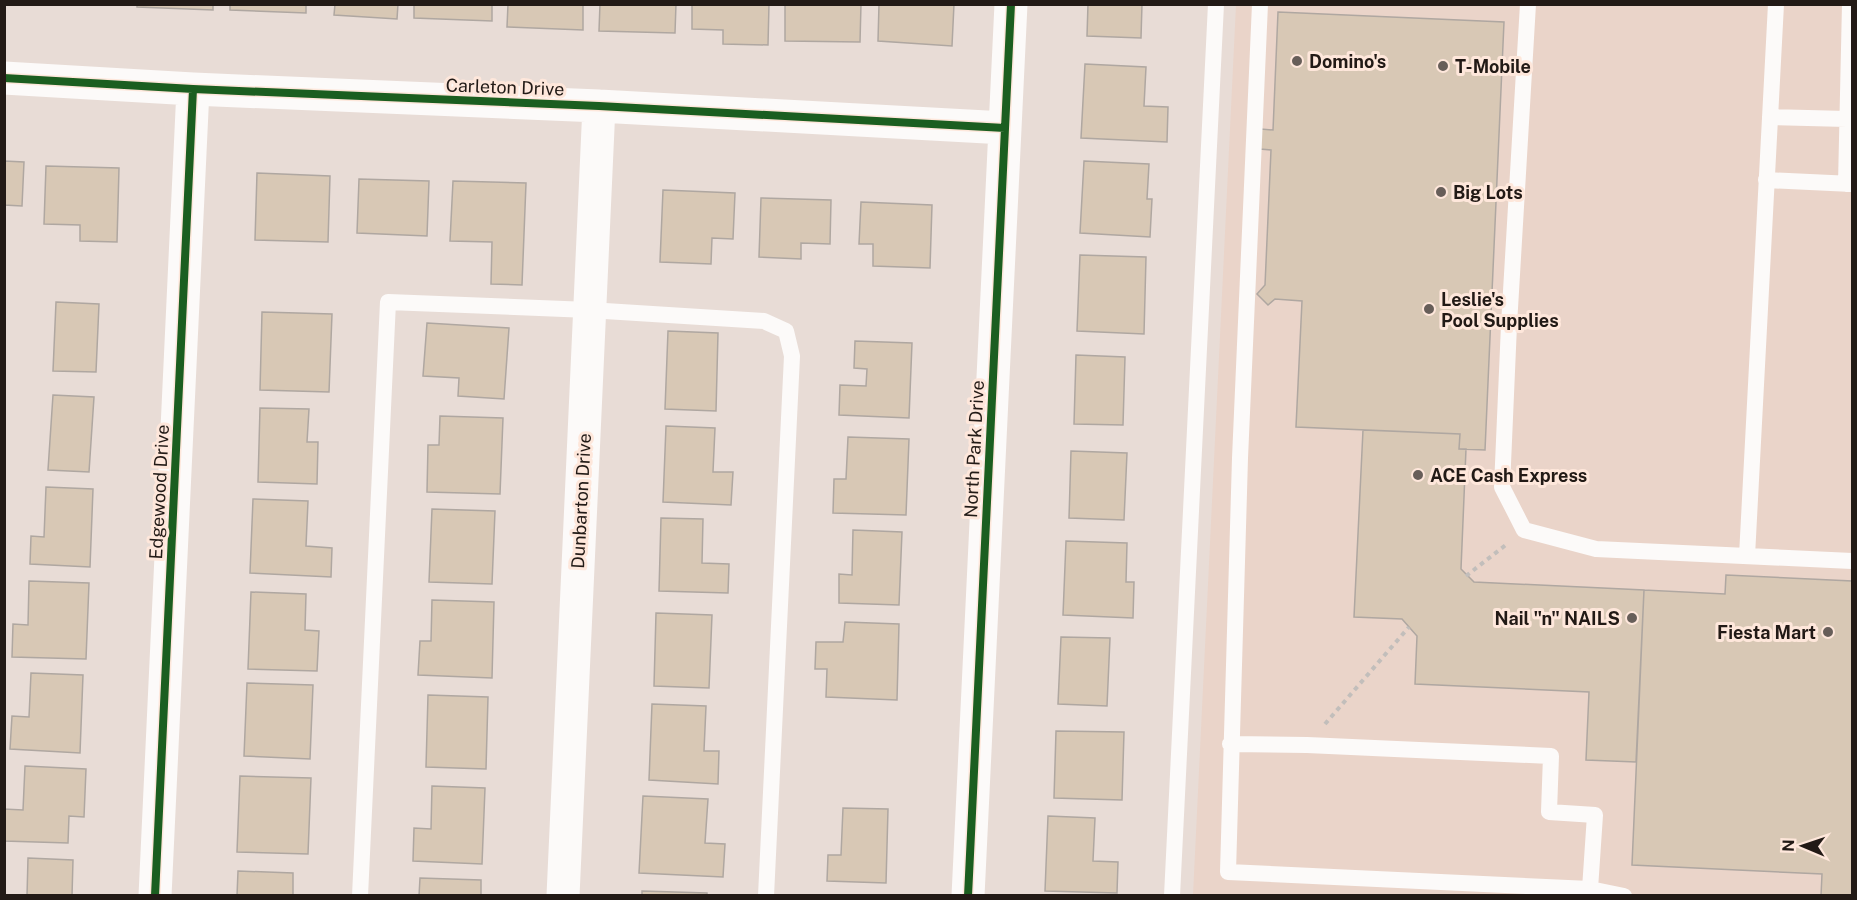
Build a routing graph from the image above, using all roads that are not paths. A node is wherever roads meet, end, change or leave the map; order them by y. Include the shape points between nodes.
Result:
1 (1011, 4) edge
2 (1216, 4) edge
3 (1260, 4) edge
4 (1528, 4) edge
5 (1776, 4) edge
6 (1850, 4) edge
7 (4, 78) edge
8 (193, 89) junction
9 (599, 106) junction
10 (1770, 117) junction
11 (1847, 119) junction
12 (1005, 128) junction
13 (1766, 180) junction
14 (1849, 184) edge
15 (589, 310) junction
16 (1747, 556) junction
17 (1852, 561) edge
18 (1230, 744) junction
19 (1590, 889) junction
20 (155, 896) edge
21 (360, 896) edge
22 (563, 896) edge
23 (766, 896) edge
24 (968, 896) edge
25 (1172, 896) edge
26 (1624, 896) edge

1 - 12 street, North Park Drive
2 - 25 lane
3 - 18 lane
4 - 16 lane via 1502,487 1524,530 1596,549
5 - 10 lane
6 - 11 lane
7 - 8 street, Carleton Drive
8 - 9 street, Carleton Drive
8 - 20 street, Edgewood Drive
9 - 12 street, Carleton Drive
9 - 15 street, Dunbarton Drive
10 - 11 lane
10 - 13 lane
11 - 14 lane
12 - 24 street, North Park Drive
13 - 14 lane
13 - 16 lane
15 - 21 lane via 388,302
15 - 22 street, Dunbarton Drive
15 - 23 lane via 764,321 786,331 792,356
16 - 17 lane
18 - 19 lane via 1228,872
18 - 19 lane via 1551,756 1549,812 1595,814
19 - 26 lane

